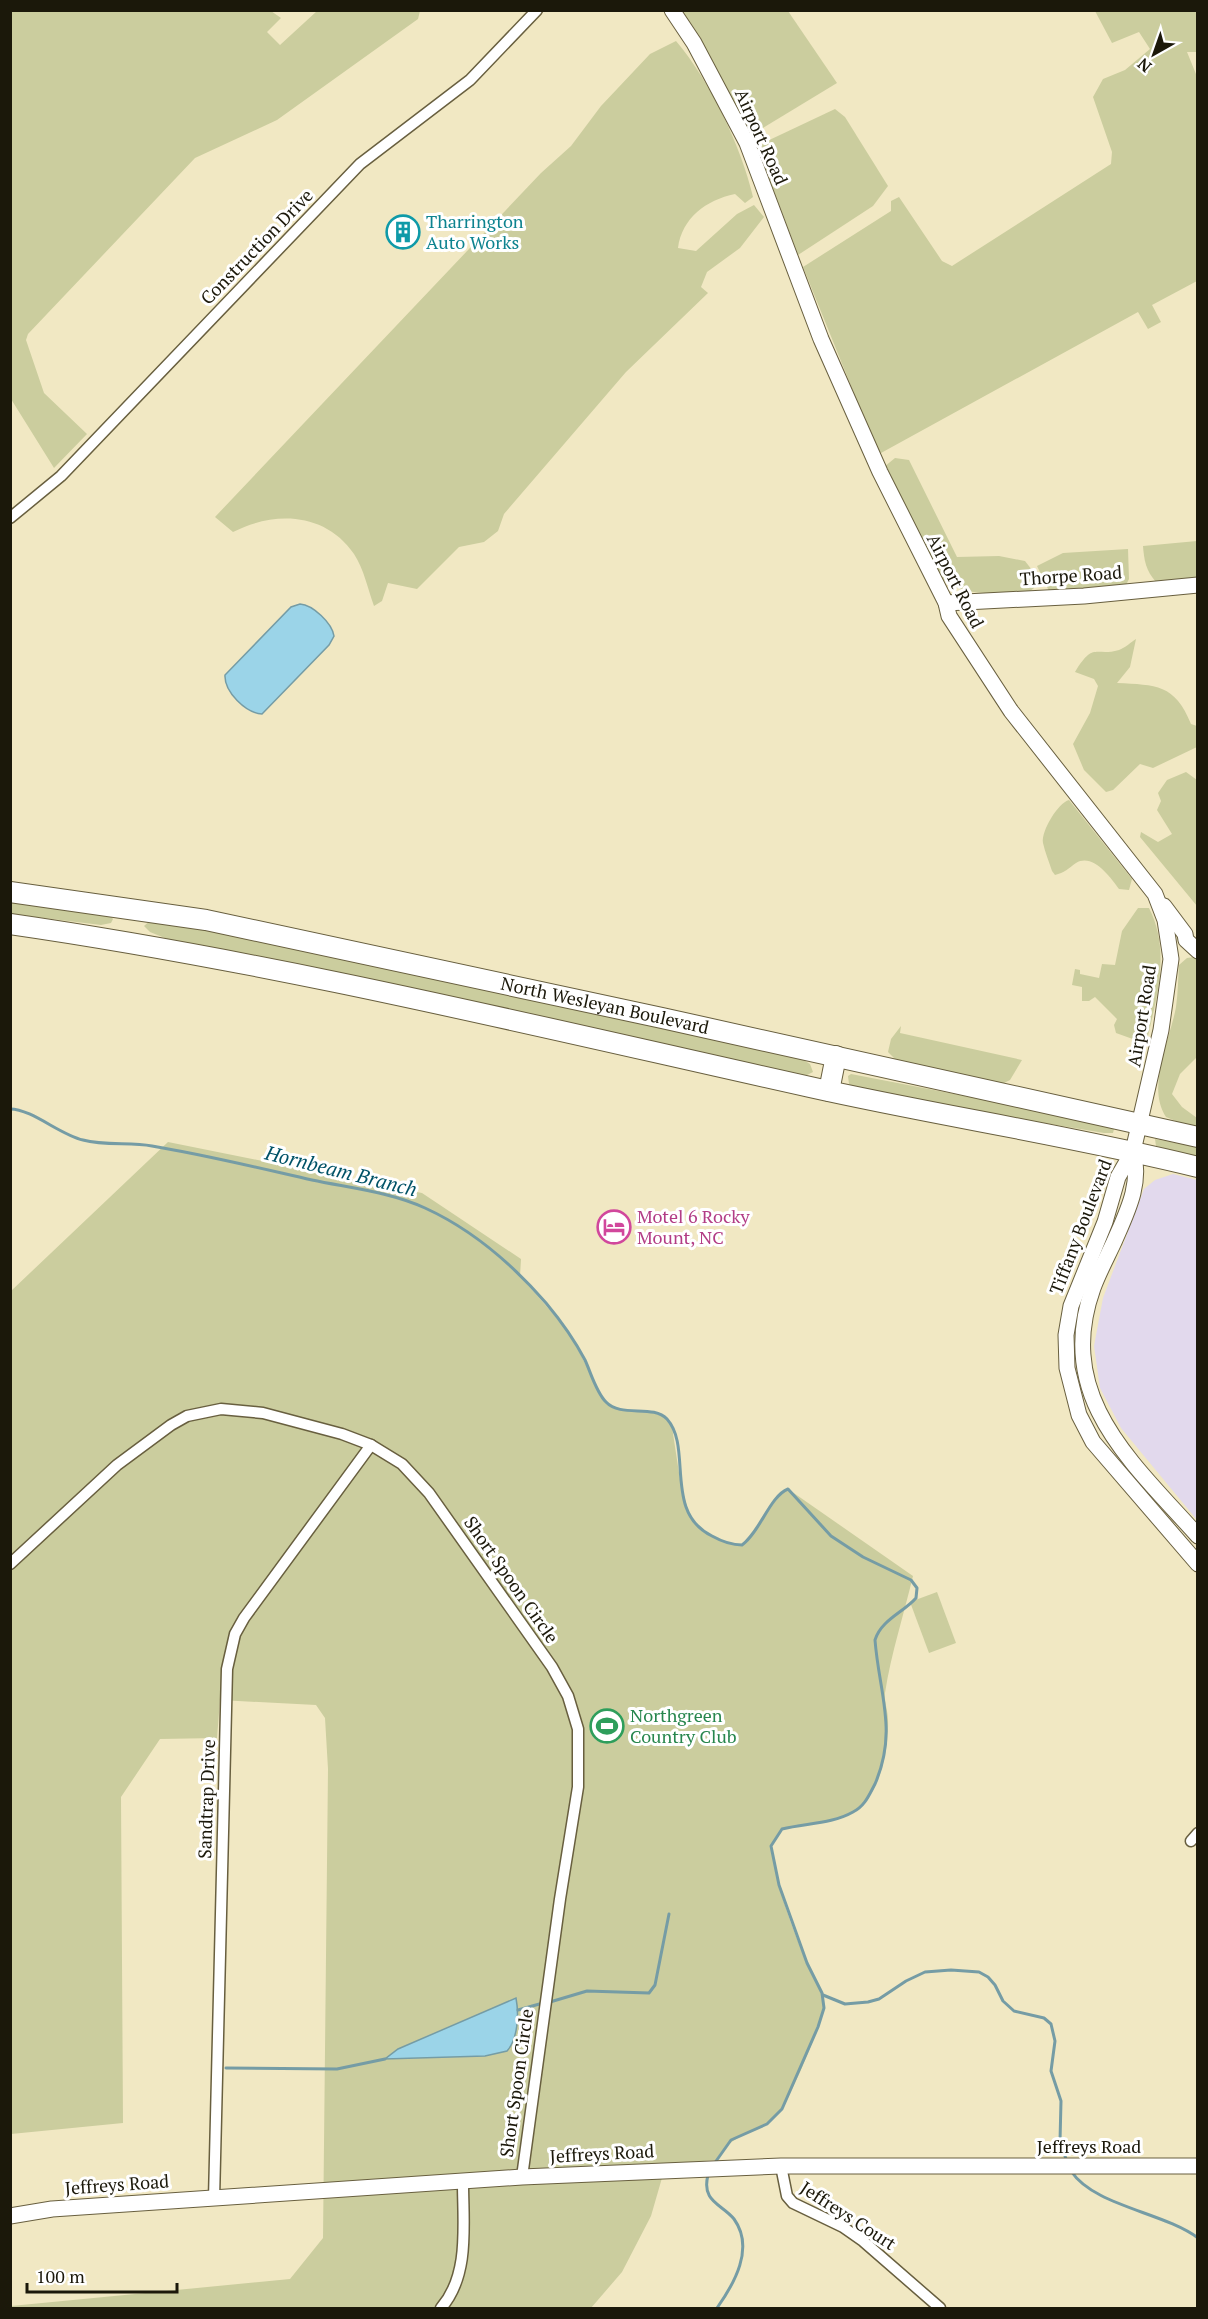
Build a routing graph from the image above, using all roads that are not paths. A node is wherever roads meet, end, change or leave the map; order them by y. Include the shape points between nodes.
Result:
1 (537, 10) edge
2 (672, 10) edge
3 (10, 518) edge
4 (1197, 585) edge
5 (946, 603) junction
6 (10, 892) edge
7 (1155, 894) junction
8 (130, 908) junction
9 (10, 924) edge
10 (1191, 938) edge
11 (124, 941) junction
12 (1197, 951) edge
13 (836, 1056) junction
14 (829, 1091) junction
15 (1140, 1124) junction
16 (1197, 1137) edge
17 (1132, 1151) junction
18 (1197, 1167) edge
19 (371, 1445) junction
20 (1197, 1536) edge
21 (10, 1564) edge
22 (1197, 1564) edge
23 (781, 2166) junction
24 (1197, 2166) edge
25 (522, 2177) junction
26 (463, 2183) junction
27 (214, 2199) junction
28 (10, 2216) edge
29 (441, 2308) edge
30 (940, 2308) edge

1 - 3 street, Construction Drive via 470,80 360,164 61,476
2 - 5 street, Airport Road via 747,143 821,339 880,472
4 - 5 street, Thorpe Road
5 - 7 street, Airport Road via 949,616 999,695
6 - 8 highway, North Wesleyan Boulevard
7 - 10 street
7 - 15 street, Airport Road via 1165,920 1171,959 1161,1030
8 - 11 highway
8 - 13 highway, North Wesleyan Boulevard via 216,922
9 - 11 highway, North Wesleyan Boulevard
10 - 12 street via 1186,940
11 - 14 highway, North Wesleyan Boulevard via 274,969
13 - 14 highway
13 - 15 highway, North Wesleyan Boulevard
14 - 17 highway, North Wesleyan Boulevard
15 - 16 highway, North Wesleyan Boulevard
15 - 17 street, Airport Road
17 - 18 highway, North Wesleyan Boulevard
17 - 20 street, Tiffany Boulevard via 1138,1170 1127,1213 1088,1308 1083,1338 1084,1369 1097,1411 1118,1446
17 - 22 street, Tiffany Boulevard via 1118,1177 1105,1222 1074,1299 1066,1335 1067,1368 1079,1415 1093,1442
19 - 21 street, Short Spoon Circle via 310,1424 240,1409 187,1416 135,1450
19 - 25 street, Short Spoon Circle via 402,1464 429,1493 561,1681 578,1729 578,1787
19 - 27 street, Sandtrap Drive via 254,1603 236,1634 227,1669
23 - 24 street, Jeffreys Road
23 - 25 street, Jeffreys Road
23 - 30 street, Jeffreys Court via 787,2196 793,2203 863,2241
25 - 26 street, Jeffreys Road
26 - 27 street, Jeffreys Road
26 - 29 street via 459,2272 455,2288
27 - 28 street, Jeffreys Road via 52,2209

